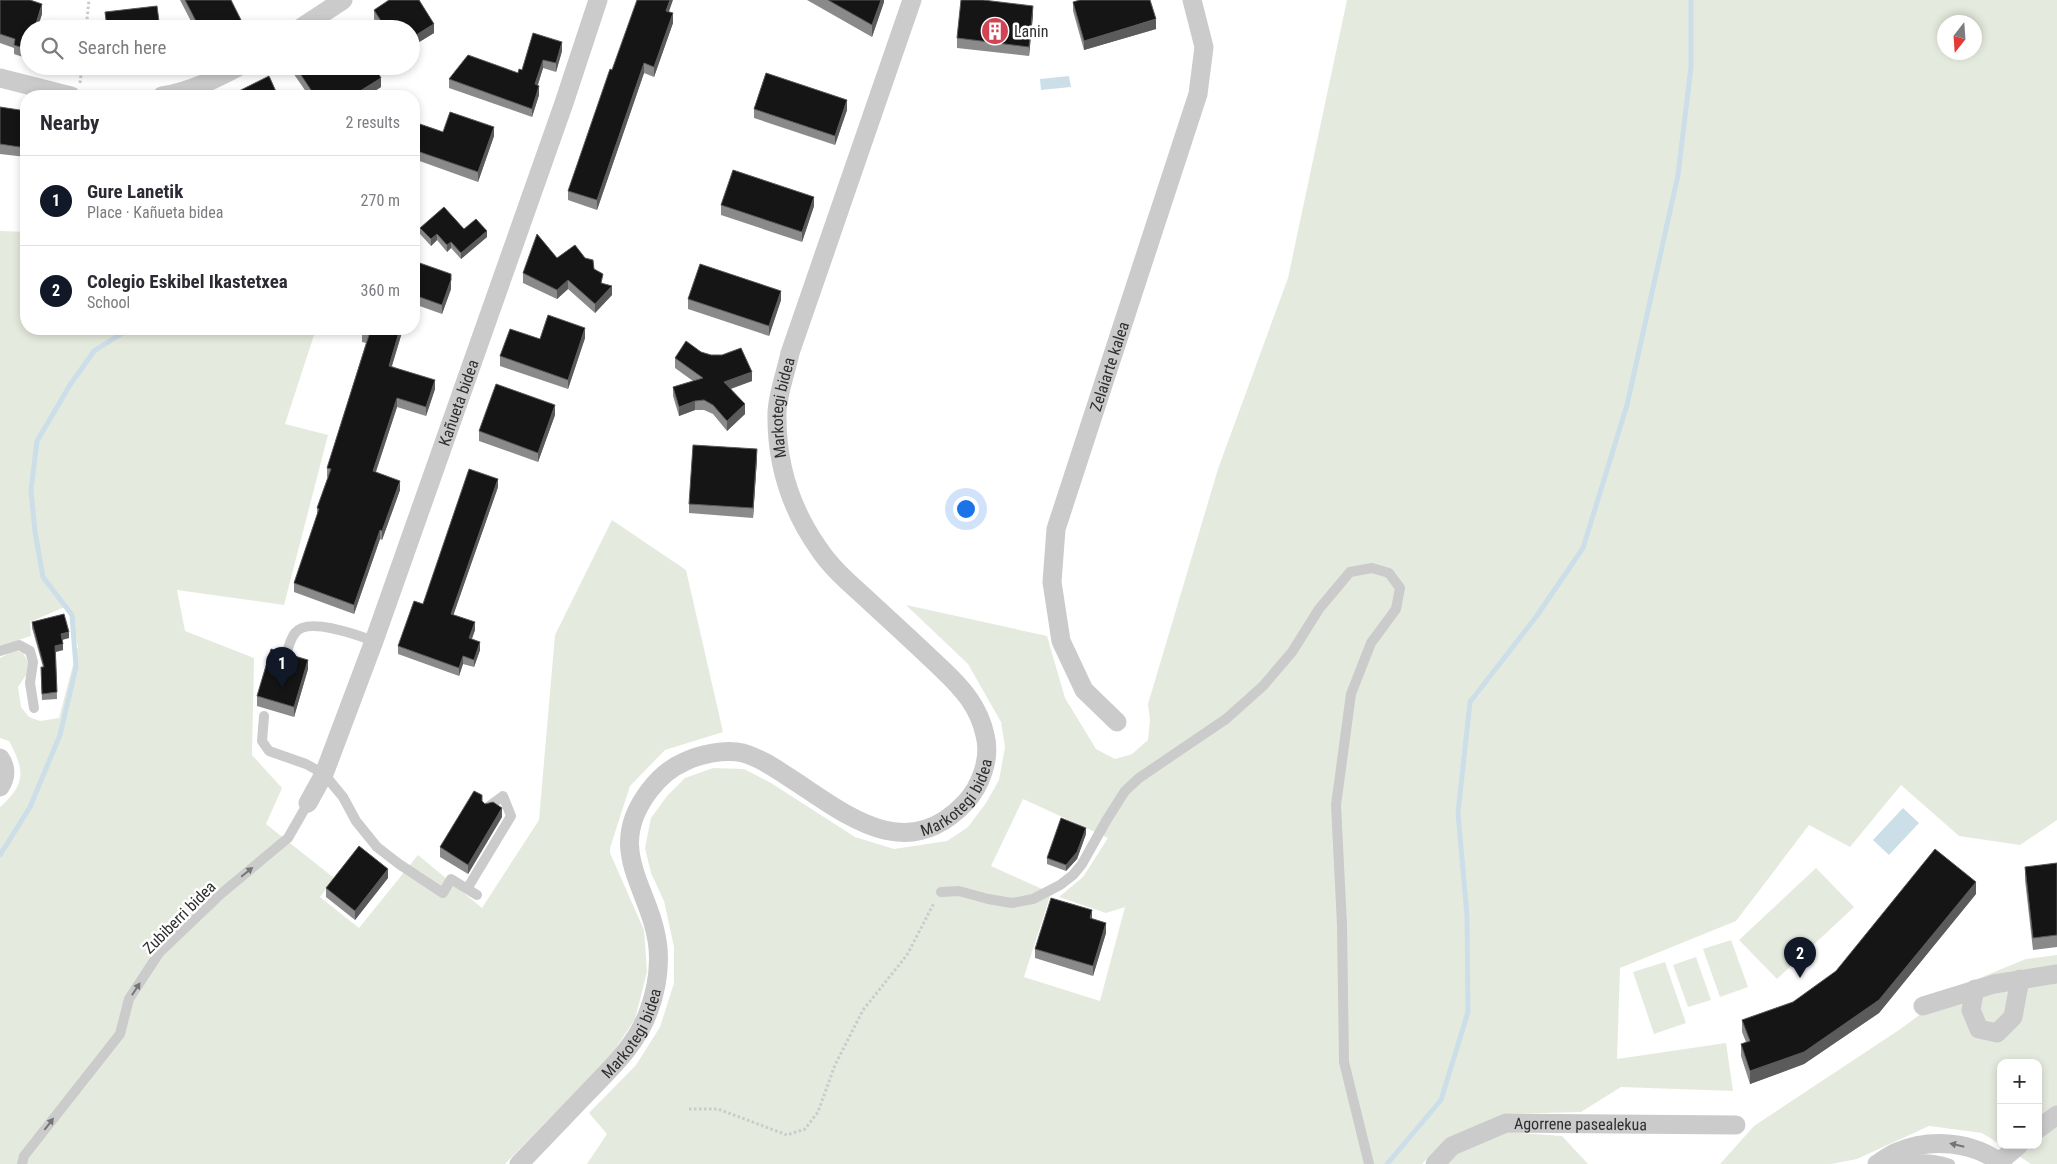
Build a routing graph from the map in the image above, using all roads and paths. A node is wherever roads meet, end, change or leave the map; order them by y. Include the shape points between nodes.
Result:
1 (89, 0) edge
2 (343, 0) edge
3 (598, 0) edge
4 (912, 0) edge
5 (1192, 0) edge
6 (87, 20) edge
7 (313, 20) edge
8 (223, 75) edge
9 (0, 78) edge
10 (47, 90) edge
11 (185, 90) edge
12 (374, 641) junction
13 (0, 651) edge
14 (286, 656) edge
15 (34, 708) dead end
16 (264, 716) dead end
17 (1118, 722) dead end
18 (0, 758) edge
19 (324, 774) junction
20 (0, 787) edge
21 (308, 803) joint
22 (488, 808) edge
23 (467, 889) junction
24 (940, 892) joint
25 (477, 895) dead end
26 (2057, 974) edge
27 (2020, 979) junction
28 (1975, 989) junction
29 (1923, 1006) dead end
30 (689, 1109) dead end
31 (2057, 1115) edge
32 (1736, 1125) dead end
33 (2042, 1127) edge
34 (2015, 1149) edge
35 (2000, 1163) edge
36 (22, 1164) edge
37 (519, 1164) edge
38 (1369, 1164) edge
39 (1435, 1164) edge
40 (1876, 1164) edge
41 (1884, 1164) edge
42 (1950, 1164) edge

1 - 6 path
2 - 7 street
3 - 12 street, Kañueta bidea
4 - 37 street, Markotegi bidea via 790,353 777,408 779,453 791,500 820,551 968,696 978,712 987,739 985,767 974,794 952,816 929,828 904,834 876,829 846,814 764,761 740,752 712,754 683,762 659,778 641,802 630,828 630,858 637,883 651,911 658,948 658,981 647,1016 628,1050
5 - 17 street, Zelaiarte kalea via 1204,46 1198,94 1056,529 1052,582 1061,641 1084,690
8 - 11 street
9 - 10 street
12 - 14 lane via 332,628 304,627 295,632
12 - 19 street, Kañueta bidea
13 - 15 lane via 19,645 30,651
16 - 19 lane via 262,741 270,751
18 - 20 street via 5,774
19 - 21 street, Kañueta bidea
19 - 23 lane via 377,848 443,893 451,879
36 -> 21 lane, Zubiberri bidea via 24,1156 120,1034 129,999 159,953 222,893 288,838
22 - 23 lane via 503,796 511,816
23 - 25 lane
24 - 30 path via 907,955 863,1010 835,1065 818,1112 805,1129 787,1135 718,1109
24 - 38 lane via 959,891 1012,903 1033,899 1060,885 1082,864 1125,791 1226,719 1263,686 1350,572 1372,568 1389,573 1400,588 1396,609 1371,643 1351,694 1336,805 1344,1062
26 - 27 street
27 - 28 street
27 - 28 street via 2013,1017 1997,1033 1979,1029 1971,1010
28 - 29 street
31 - 33 street
32 - 39 street, Agorrene pasealekua via 1506,1123 1452,1146
34 - 35 street
35 -> 40 street via 1976,1149 1949,1143 1922,1144 1896,1152
41 - 42 lane via 1908,1159 1936,1159

